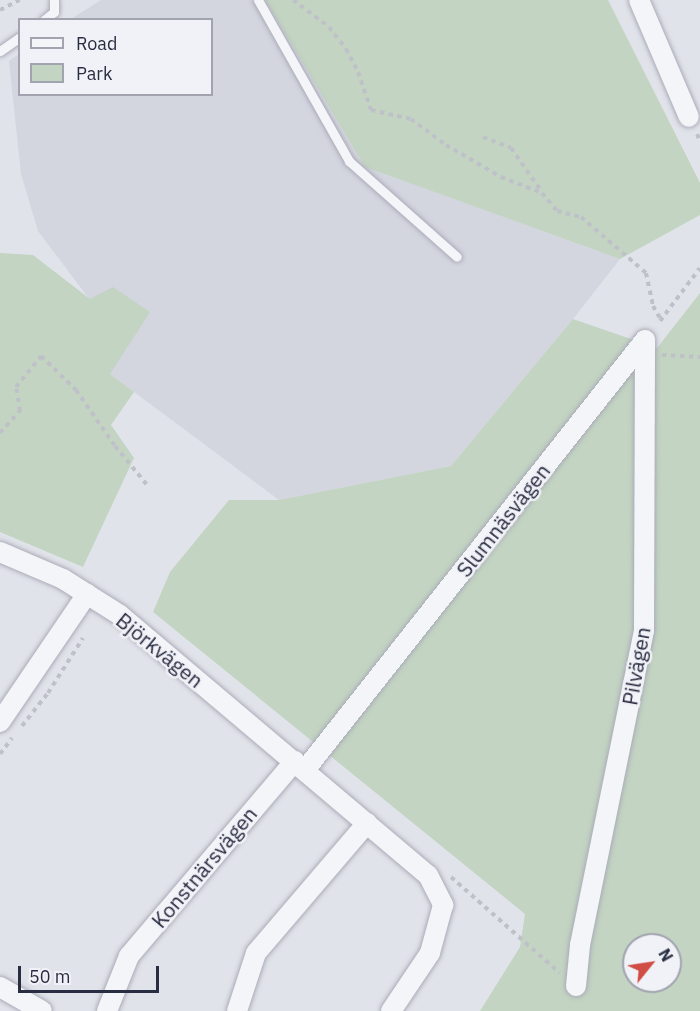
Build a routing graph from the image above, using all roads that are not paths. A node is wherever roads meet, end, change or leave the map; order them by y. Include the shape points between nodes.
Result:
1 (54, 0) edge
2 (258, 0) edge
3 (639, 0) edge
4 (46, 18) edge
5 (18, 38) edge
6 (0, 51) edge
7 (689, 117) dead end
8 (457, 257) dead end
9 (645, 347) joint
10 (0, 552) edge
11 (87, 594) junction
12 (0, 722) edge
13 (300, 766) junction
14 (367, 823) junction
15 (576, 986) dead end
16 (0, 987) edge
17 (42, 1011) edge
18 (107, 1011) edge
19 (237, 1011) edge
20 (391, 1011) edge

1 - 4 lane via 54,12
2 - 8 lane via 349,161
3 - 7 street
5 - 6 lane
9 - 13 street, Slumnäsvägen
9 - 15 street, Pilvägen via 644,631 580,945
10 - 11 street, Björkvägen via 63,579
11 - 12 street
11 - 13 street, Björkvägen via 120,615
13 - 14 street, Björkvägen
13 - 18 street, Konstnärsvägen via 129,956
14 - 19 street via 256,953
14 - 20 street, Björkvägen via 428,875 443,905 430,953
16 - 17 street

